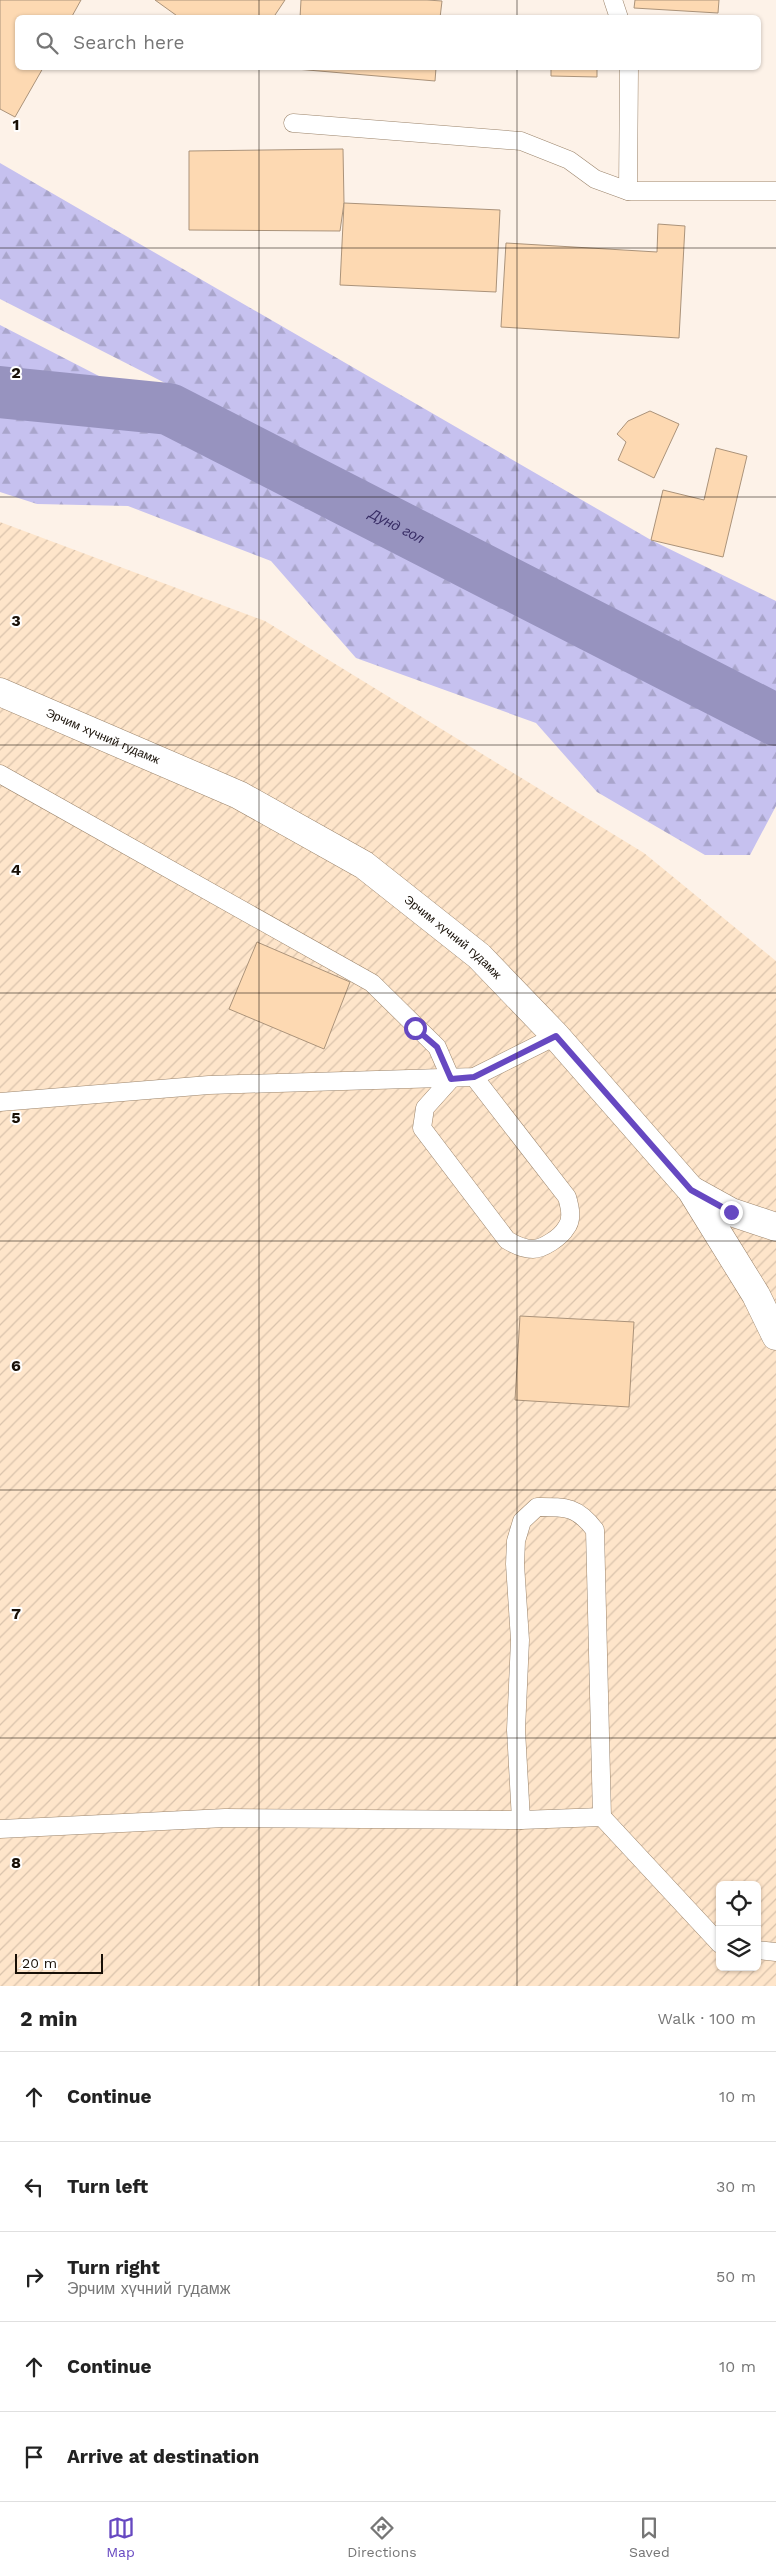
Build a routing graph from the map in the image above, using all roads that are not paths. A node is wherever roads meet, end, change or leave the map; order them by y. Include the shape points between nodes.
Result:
1 (613, 0) edge
2 (618, 15) edge
3 (629, 70) edge
4 (293, 124) dead end
5 (628, 191) junction
6 (776, 192) edge
7 (0, 692) edge
8 (0, 774) edge
9 (556, 1036) junction
10 (474, 1077) junction
11 (451, 1079) junction
12 (0, 1102) edge
13 (691, 1190) junction
14 (776, 1227) edge
15 (766, 1293) edge
16 (775, 1330) edge
17 (602, 1817) junction
18 (521, 1820) junction
19 (0, 1829) edge
20 (716, 1940) edge
21 (761, 1950) edge
22 (776, 1952) edge

1 - 2 lane
3 - 5 lane
4 - 5 lane via 521,141 570,160 595,179
5 - 6 lane
7 - 9 main road, Эрчим хүчний гудамж via 239,795 364,865 479,956
8 - 11 lane via 372,983 437,1047
9 - 10 lane
9 - 13 main road, Эрчим хүчний гудамж
10 - 11 lane
10 - 11 lane via 567,1198 571,1212 567,1228 535,1249 520,1248 506,1240 422,1128 425,1108
11 - 12 lane via 209,1085
13 - 14 main road via 731,1212
13 - 15 main road, Эрчим хүчний гудамж
15 - 16 main road, Эрчим хүчний гудамж
17 - 18 lane
17 - 18 lane via 595,1530 584,1515 560,1507 537,1507 522,1521 516,1541 520,1640 516,1730
17 - 20 lane
18 - 19 lane via 225,1818
21 - 22 lane

